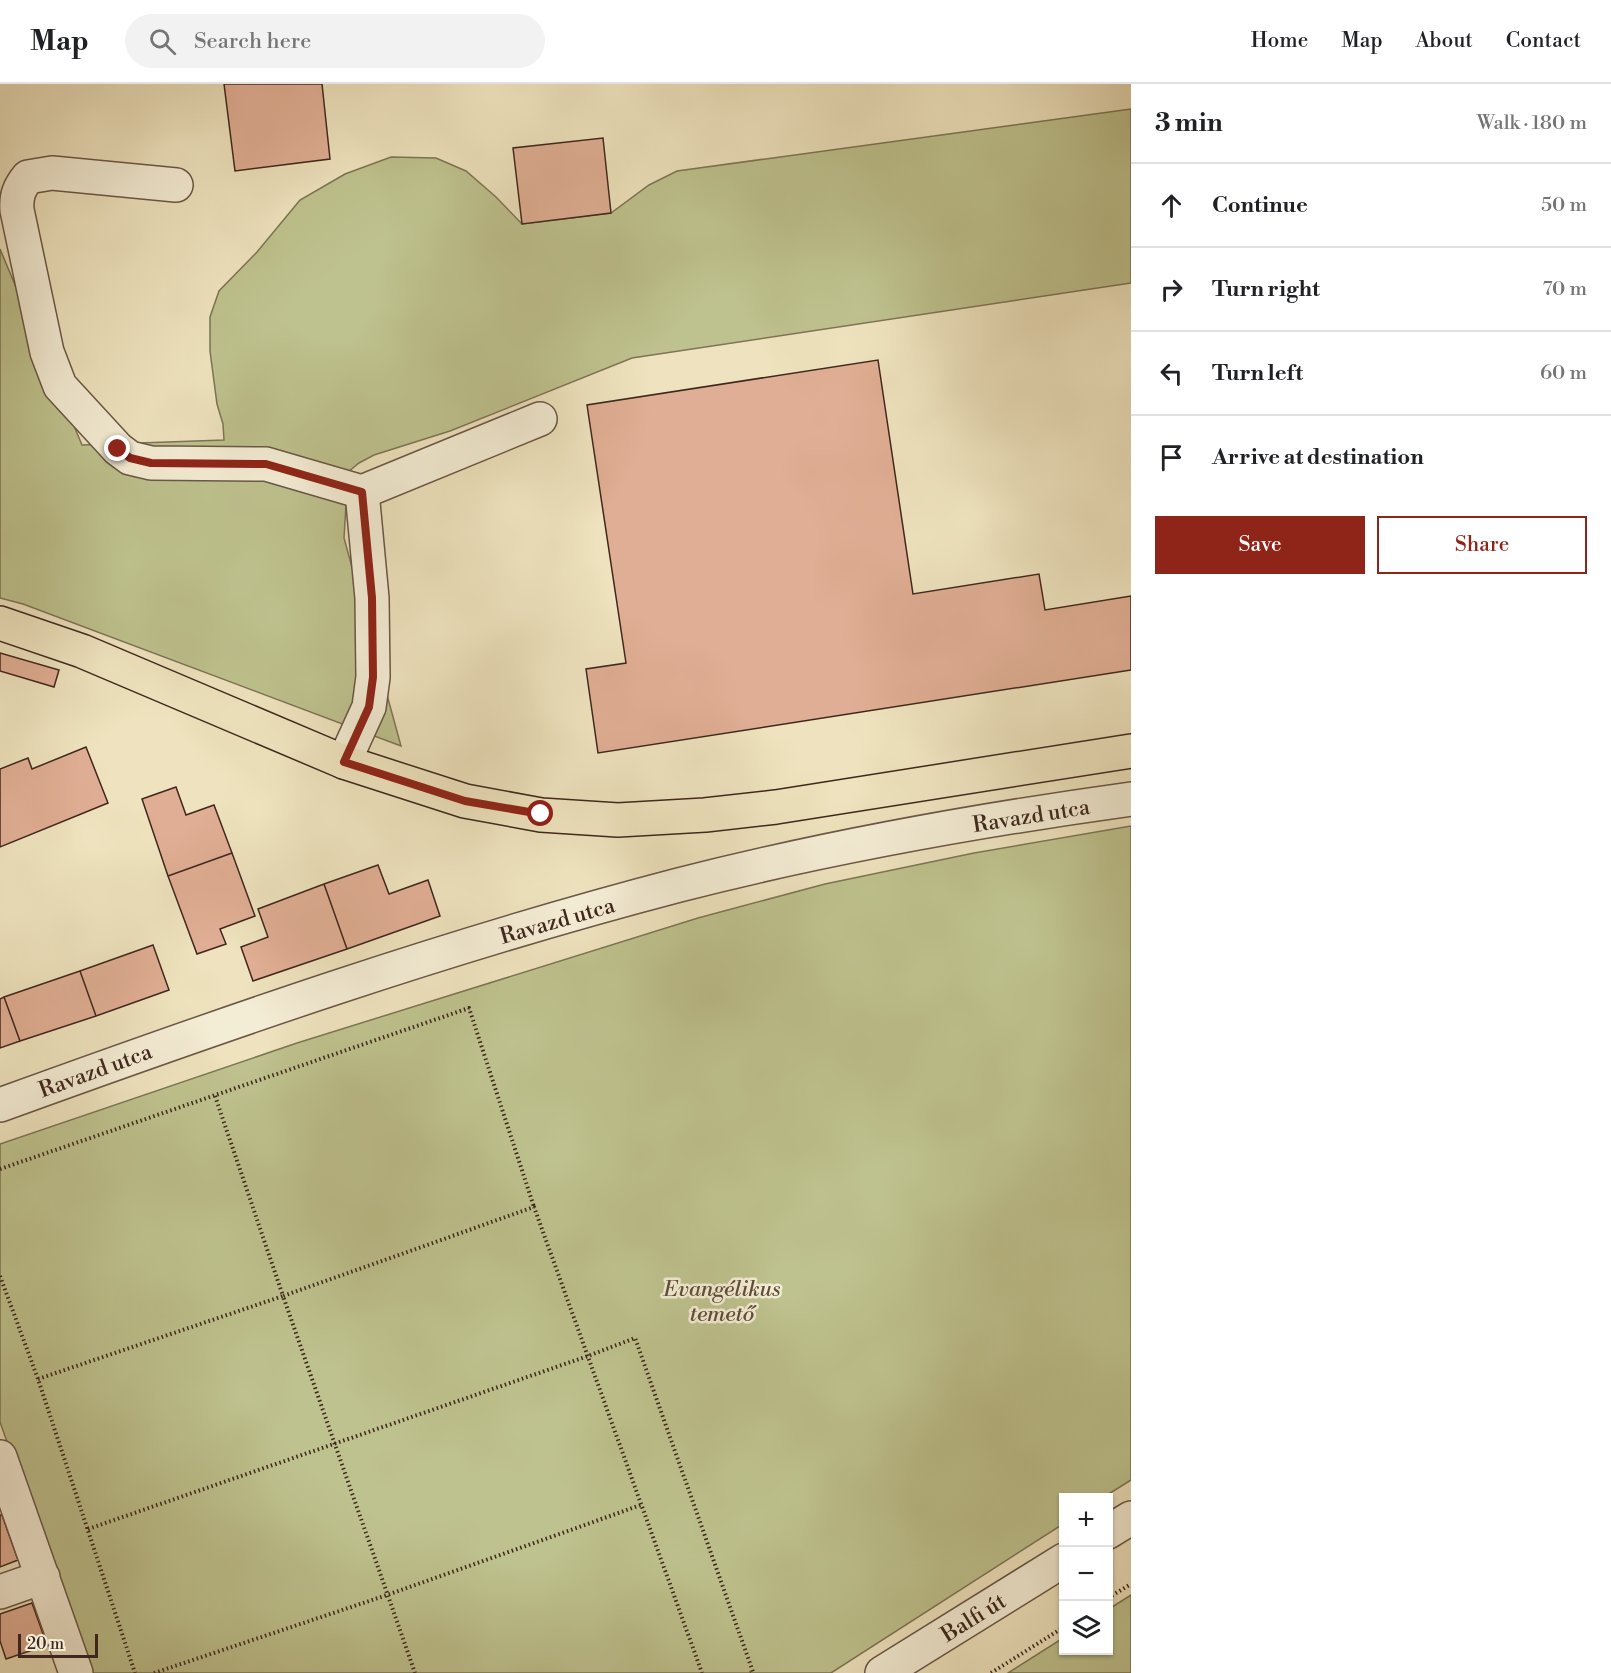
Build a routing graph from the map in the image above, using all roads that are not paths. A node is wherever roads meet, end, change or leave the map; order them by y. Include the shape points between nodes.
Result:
1 (176, 185) dead end
2 (540, 419) dead end
3 (362, 492) junction
4 (0, 623) edge
5 (1131, 751) edge
6 (344, 762) junction
7 (1131, 799) edge
8 (0, 1105) edge
9 (0, 1457) edge
10 (1131, 1518) edge
11 (1113, 1529) edge
12 (1059, 1563) edge
13 (44, 1577) junction
14 (0, 1592) edge
15 (76, 1673) edge
16 (882, 1673) edge

1 - 3 street via 52,173 27,177 20,186 17,210 47,352 60,386 130,458 151,463 266,464
2 - 3 street
3 - 6 street via 372,598 373,677 369,707
4 - 6 main road via 82,651
5 - 6 main road via 776,807 618,820 541,814 465,801
7 - 8 street, Ravazd utca via 824,851 680,885 507,933 208,1030
9 - 13 street
10 - 11 street
12 - 16 street, Balfi út
13 - 14 street
13 - 15 street

